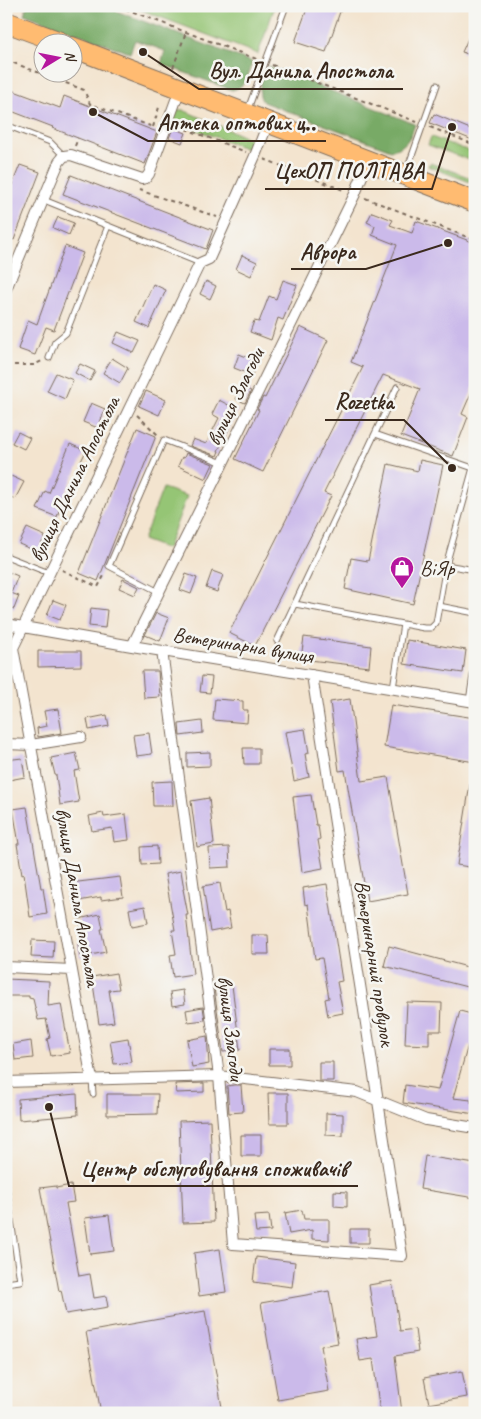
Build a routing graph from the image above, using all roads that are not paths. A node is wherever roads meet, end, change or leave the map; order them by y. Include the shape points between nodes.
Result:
1 (286, 6) edge
2 (6, 22) edge
3 (33, 32) edge
4 (82, 51) edge
5 (437, 84) dead end
6 (180, 89) junction
7 (246, 114) junction
8 (268, 123) junction
9 (6, 125) edge
10 (64, 156) junction
11 (368, 161) junction
12 (405, 176) junction
13 (44, 200) junction
14 (475, 202) edge
15 (108, 226) junction
16 (200, 263) junction
17 (6, 289) edge
18 (49, 358) road end
19 (397, 387) dead end
20 (375, 434) junction
21 (223, 463) junction
22 (474, 468) edge
23 (6, 556) edge
24 (446, 565) junction
25 (51, 570) junction
26 (475, 570) edge
27 (159, 592) junction
28 (294, 604) junction
29 (439, 606) junction
30 (475, 613) edge
31 (6, 624) edge
32 (403, 624) junction
33 (24, 627) junction
34 (277, 641) dead end
35 (132, 646) junction
36 (162, 651) junction
37 (475, 663) edge
38 (312, 676) junction
39 (393, 688) junction
40 (472, 701) edge
41 (81, 737) dead end
42 (6, 744) edge
43 (31, 745) junction
44 (6, 967) edge
45 (72, 970) junction
46 (219, 1076) junction
47 (92, 1080) junction
48 (6, 1082) edge
49 (93, 1094) dead end
50 (378, 1100) junction
51 (475, 1128) edge
52 (6, 1186) edge
53 (402, 1256) joint
54 (6, 1283) edge

1 - 7 lane
2 - 3 highway
4 - 6 highway
5 - 12 lane
6 - 7 highway
6 - 10 street via 146,178 71,155
7 - 8 highway
8 - 11 highway
8 - 16 street, вулиця Данила Апостола via 209,259
9 - 10 lane via 50,142
10 - 13 street
11 - 12 highway
11 - 21 street, вулиця Злагоди via 355,194
12 - 14 highway
13 - 15 lane
13 - 17 street
15 - 16 lane
15 - 18 lane via 66,334 55,342
16 - 25 street, вулиця Данила Апостола
19 - 20 lane
20 - 22 lane
20 - 28 lane
21 - 27 street, вулиця Злагоди
21 - 27 lane via 164,440 109,566
22 - 24 lane
23 - 25 lane
24 - 26 lane
24 - 29 lane
25 - 33 street, вулиця Данила Апостола
27 - 35 street, вулиця Злагоди
28 - 32 lane
28 - 34 lane
29 - 30 lane
29 - 32 lane via 436,623 431,628
31 - 33 street, Ветеринарна вулиця
32 - 39 lane
33 - 35 street, Ветеринарна вулиця
33 - 43 street, вулиця Данила Апостола via 13,648
35 - 36 street, Ветеринарна вулиця
36 - 38 street, Ветеринарна вулиця
36 - 46 street, вулиця Злагоди
37 - 40 lane
38 - 39 street, Ветеринарна вулиця
38 - 50 street, Ветеринарний провулок
39 - 40 street, Ветеринарна вулиця
41 - 43 street
42 - 43 street
43 - 45 street, вулиця Данила Апостола
44 - 45 street
45 - 47 street, вулиця Данила Апостола
46 - 47 street
46 - 50 street via 357,1092
46 - 53 street, вулиця Злагоди via 233,1244
47 - 48 street
47 - 49 lane
50 - 51 street via 426,1120
50 - 53 street, Ветеринарний провулок
52 - 54 lane via 20,1281

